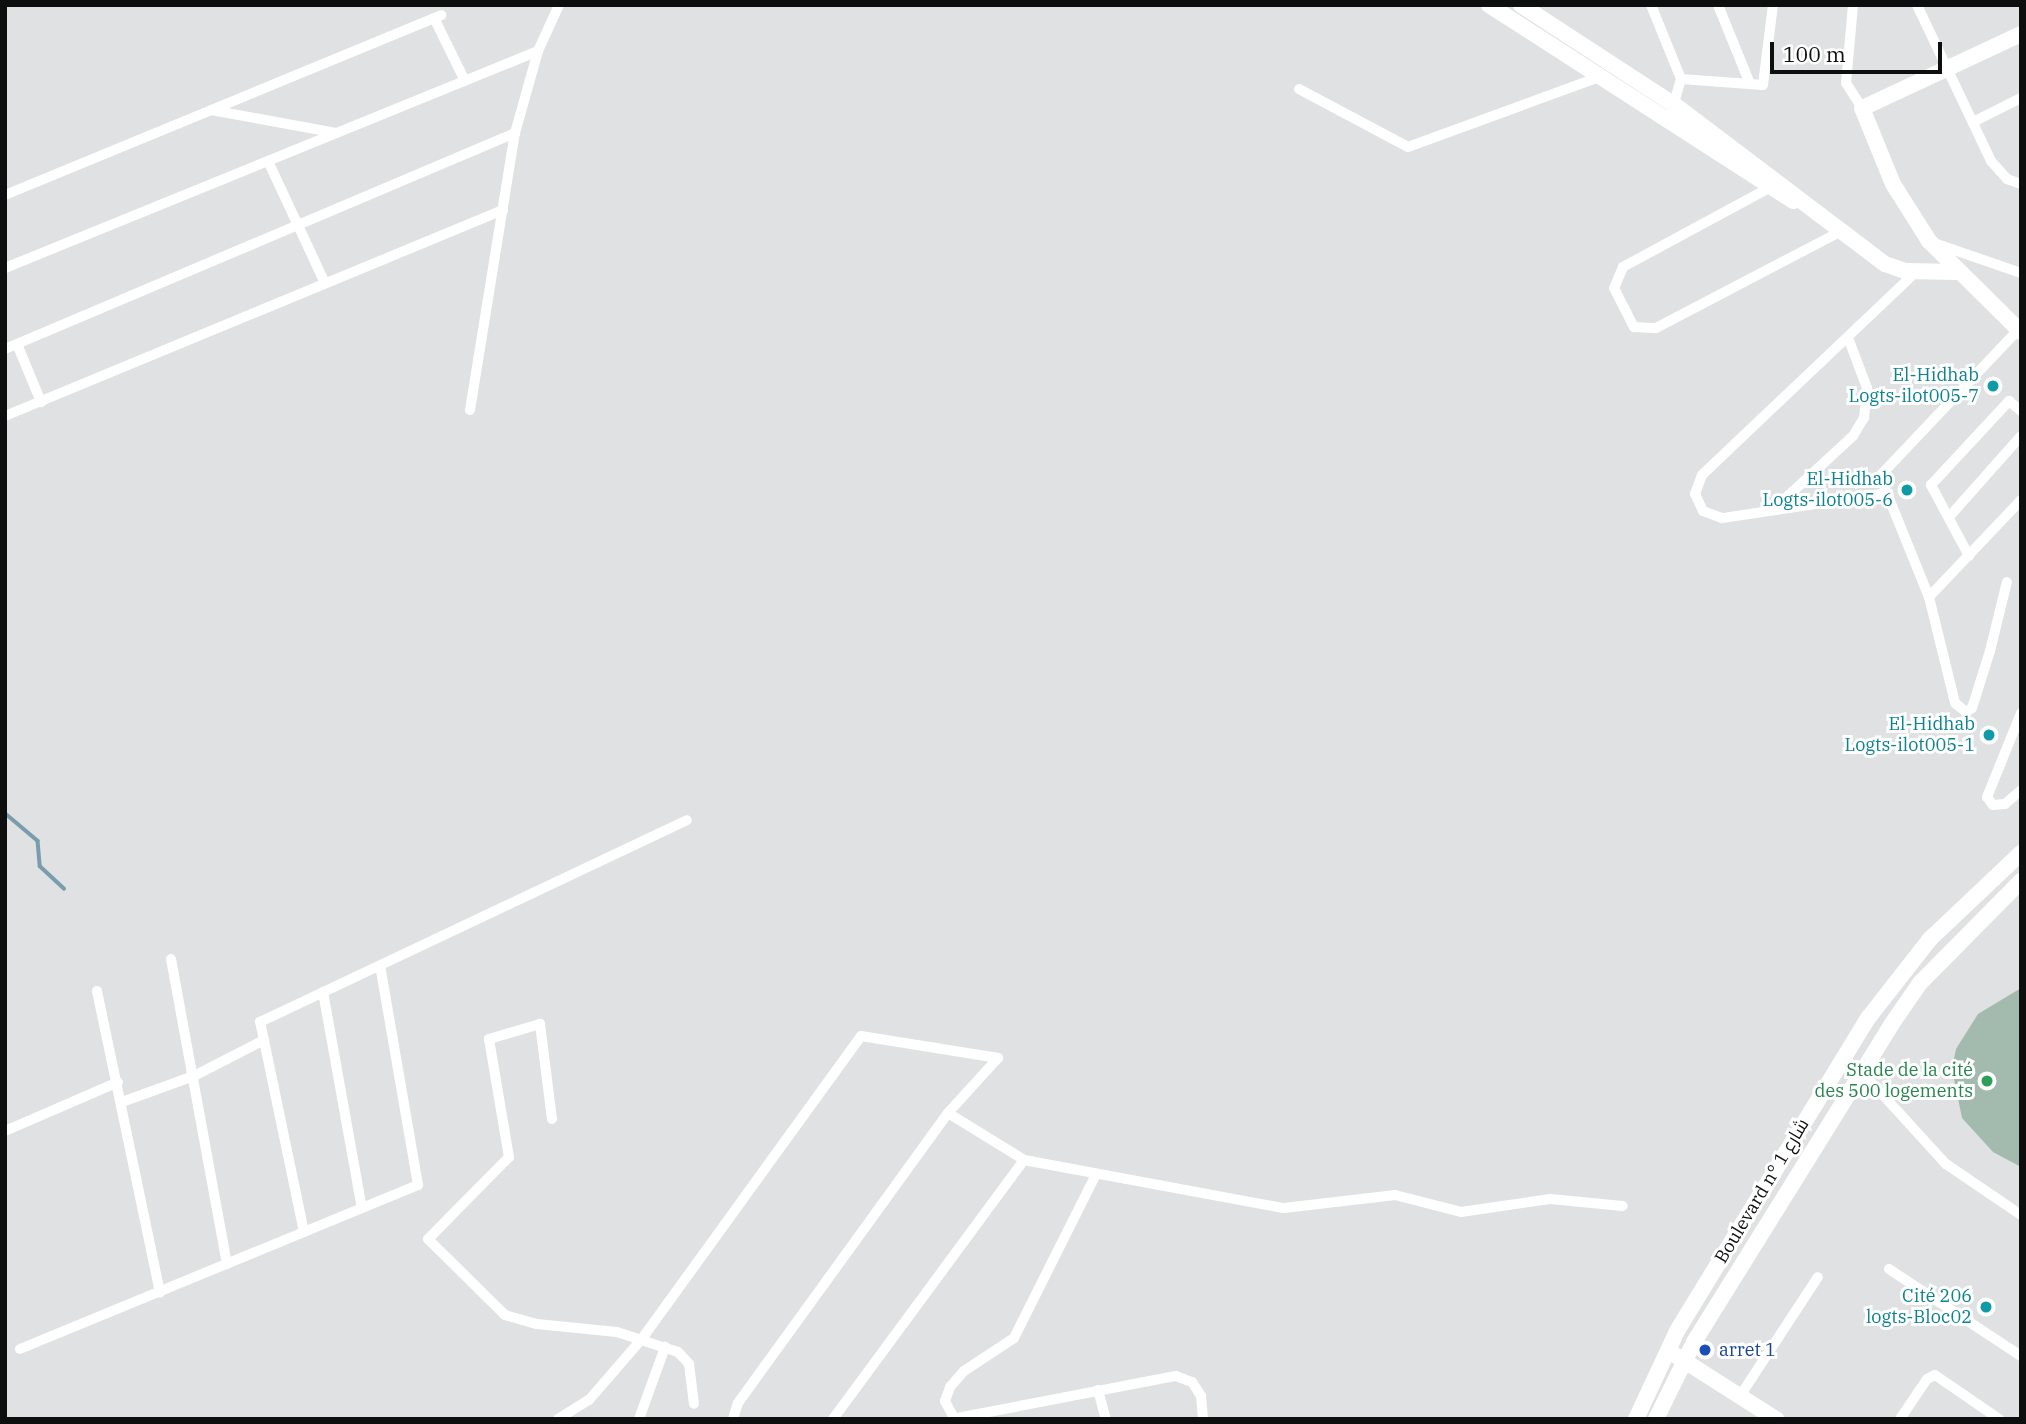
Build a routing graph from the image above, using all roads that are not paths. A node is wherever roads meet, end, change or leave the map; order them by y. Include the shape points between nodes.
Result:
1 (559, 5) edge
2 (1489, 5) edge
3 (1651, 5) edge
4 (1718, 5) edge
5 (1773, 5) edge
6 (1853, 5) edge
7 (1917, 5) edge
8 (1517, 10) edge
9 (2021, 34) edge
10 (538, 51) junction
11 (1948, 68) junction
12 (1599, 77) junction
13 (1681, 79) junction
14 (465, 81) junction
15 (1750, 85) junction
16 (1299, 89) dead end
17 (2021, 98) edge
18 (1676, 106) junction
19 (1862, 108) junction
20 (211, 110) junction
21 (1973, 122) junction
22 (1668, 123) junction
23 (336, 133) junction
24 (515, 133) junction
25 (268, 161) junction
26 (2021, 184) edge
27 (1769, 188) junction
28 (5, 195) edge
29 (1809, 207) junction
30 (503, 210) junction
31 (298, 225) junction
32 (1840, 232) junction
33 (1929, 241) junction
34 (5, 268) edge
35 (1916, 272) junction
36 (1958, 272) junction
37 (2021, 273) edge
38 (325, 284) junction
39 (2020, 331) edge
40 (1849, 340) junction
41 (17, 344) junction
42 (5, 349) edge
43 (40, 402) junction
44 (470, 410) dead end
45 (2021, 411) edge
46 (5, 416) edge
47 (2021, 436) edge
48 (1888, 493) junction
49 (2021, 500) edge
50 (1775, 508) junction
51 (1948, 517) junction
52 (1969, 556) junction
53 (2007, 582) dead end
54 (1929, 597) junction
55 (2021, 713) edge
56 (2021, 790) edge
57 (687, 820) dead end
58 (2021, 853) edge
59 (2021, 881) edge
60 (171, 959) dead end
61 (380, 965) junction
62 (96, 991) dead end
63 (323, 992) junction
64 (264, 1040) junction
65 (1842, 1058) junction
66 (1861, 1071) junction
67 (194, 1076) junction
68 (118, 1082) junction
69 (122, 1102) junction
70 (948, 1113) junction
71 (552, 1119) dead end
72 (5, 1131) edge
73 (1024, 1160) junction
74 (1096, 1174) junction
75 (1623, 1206) dead end
76 (362, 1208) junction
77 (2021, 1215) edge
78 (304, 1232) junction
79 (227, 1264) junction
80 (1889, 1269) dead end
81 (1818, 1277) dead end
82 (160, 1292) junction
83 (641, 1340) junction
84 (665, 1347) junction
85 (20, 1349) dead end
86 (1668, 1350) junction
87 (2021, 1356) edge
88 (1684, 1361) junction
89 (1098, 1390) junction
90 (694, 1404) dead end
91 (1009, 1406) junction
92 (1747, 1406) edge
93 (953, 1418) edge
94 (558, 1419) edge
95 (639, 1419) edge
96 (733, 1419) edge
97 (833, 1419) edge
98 (1004, 1419) edge
99 (1106, 1419) edge
100 (1203, 1419) edge
101 (1636, 1419) edge
102 (1656, 1419) edge
103 (1776, 1419) edge
104 (1900, 1419) edge
105 (1999, 1419) edge

1 - 10 street
2 - 8 street
3 - 13 street
4 - 15 street
5 - 15 street via 1763,85
6 - 19 street via 1846,83
7 - 11 street
8 - 12 street
8 - 18 street
9 - 11 street
10 - 14 street
10 - 24 street
11 - 19 street
11 - 21 street
12 - 16 street via 1408,147
12 - 22 street
13 - 15 street
13 - 18 street
14 - 20 street via 437,17
14 - 23 street
17 - 21 street
18 - 22 street
18 - 29 street via 1786,185
19 - 33 street via 1893,184
20 - 23 street
20 - 28 street
21 - 26 street via 1991,161 2007,179
22 - 27 street
23 - 25 street
24 - 30 street
24 - 31 street
25 - 31 street
25 - 34 street
27 - 29 street
27 - 32 street via 1623,267 1614,288 1634,327 1656,328
29 - 32 street
30 - 38 street
30 - 44 street
31 - 38 street
31 - 41 street
32 - 35 street via 1885,264
33 - 36 street
33 - 37 street
35 - 36 street
35 - 40 street
36 - 39 street
38 - 43 street
39 - 48 street via 1880,476
40 - 50 street via 1867,388 1864,418 1853,436
40 - 50 street via 1702,475 1695,487 1699,506 1715,517
41 - 42 street
41 - 43 street
43 - 46 street
45 - 51 street via 2009,401 1931,485
47 - 51 street
48 - 50 street
48 - 54 street
49 - 52 street
51 - 52 street
52 - 54 street
53 - 54 street via 1990,651 1972,708 1966,712 1955,704
55 - 56 street via 1987,797 1993,805 2005,804
57 - 61 street
58 - 65 street, Boulevard n° شارع 1 via 1899,974
59 - 66 street, Boulevard n° شارع 1 via 1920,983
60 - 67 street
61 - 63 street
61 - 76 street via 418,1185
62 - 68 street
63 - 64 street via 260,1022
63 - 76 street
64 - 67 street
64 - 78 street
65 - 66 street
65 - 86 street, Boulevard n° شارع 1
66 - 77 street via 1946,1164
66 - 88 street, Boulevard n° شارع 1
67 - 69 street
67 - 79 street
68 - 69 street
68 - 72 street
69 - 82 street
70 - 73 street
70 - 83 street via 998,1058 861,1035
70 - 96 street via 738,1403
71 - 83 street via 540,1024 489,1039 509,1157 428,1239 505,1315 537,1324 617,1332
73 - 74 street
73 - 97 street
74 - 75 street via 1284,1208 1395,1195 1461,1212 1550,1199
74 - 93 street via 1014,1338 964,1371 950,1387 945,1401
76 - 78 street
78 - 79 street
79 - 82 street
80 - 87 street
81 - 92 street
82 - 85 street
83 - 84 street
83 - 94 street via 589,1399
84 - 90 street via 689,1364
84 - 95 street
86 - 88 street
86 - 101 street, Boulevard n° شارع 1
88 - 92 street
88 - 102 street, Boulevard n° شارع 1
89 - 91 street
89 - 99 street
89 - 100 street via 1176,1376 1192,1382 1201,1396
91 - 93 street
91 - 98 street
92 - 103 street
104 - 105 street via 1927,1378 1936,1374

